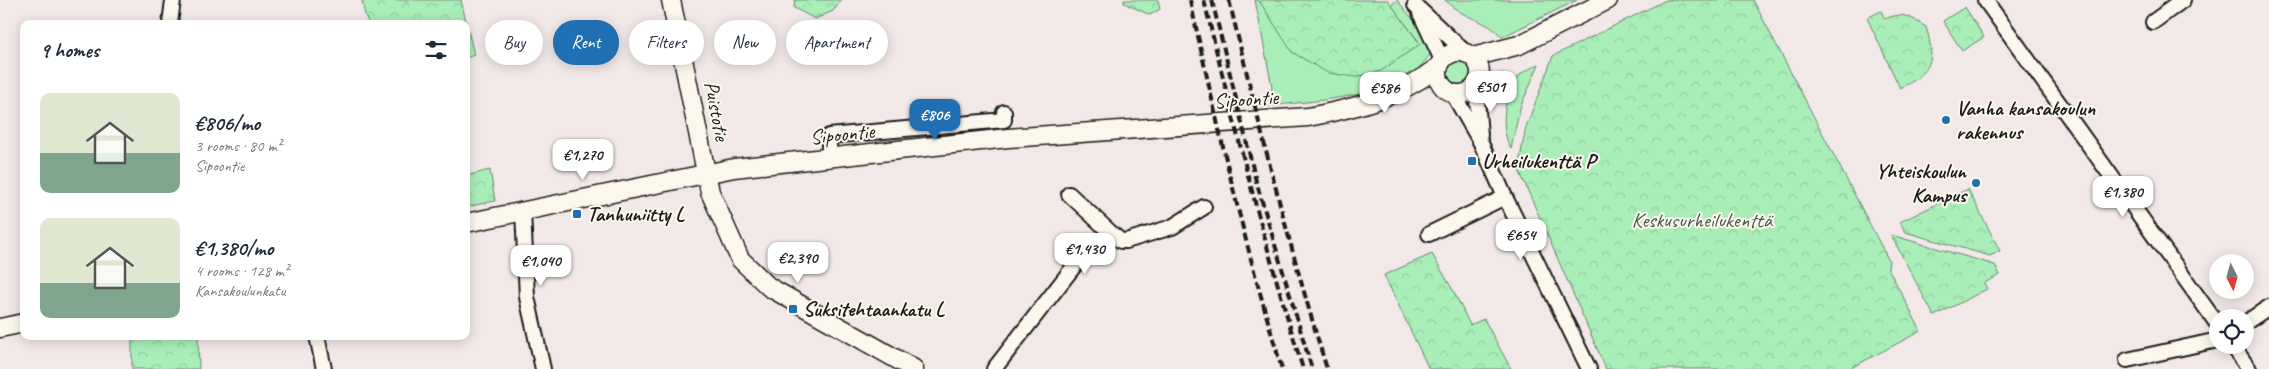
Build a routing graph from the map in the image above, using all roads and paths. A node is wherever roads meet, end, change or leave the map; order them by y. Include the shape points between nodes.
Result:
1 (173, 0) edge
2 (671, 0) edge
3 (1608, 0) edge
4 (1985, 0) edge
5 (2183, 0) edge
6 (1413, 2) edge
7 (170, 20) edge
8 (2153, 22) dead end
9 (1519, 45) junction
10 (1469, 55) junction
11 (1440, 64) junction
12 (1478, 83) junction
13 (1404, 90) junction
14 (1449, 92) junction
15 (1004, 112) dead end
16 (1480, 141) junction
17 (830, 158) junction
18 (706, 172) junction
19 (1069, 194) dead end
20 (1505, 197) junction
21 (1204, 207) dead end
22 (523, 210) junction
23 (470, 222) edge
24 (1111, 233) junction
25 (1429, 234) dead end
26 (2269, 307) edge
27 (2209, 312) edge
28 (2254, 317) edge
29 (20, 324) edge
30 (0, 328) edge
31 (318, 340) edge
32 (2209, 342) edge
33 (2238, 354) edge
34 (2127, 360) dead end
35 (324, 369) edge
36 (543, 369) edge
37 (914, 369) edge
38 (994, 369) edge
39 (1589, 369) edge
40 (2249, 369) edge

1 - 7 street
2 - 18 street, Puistotie
3 - 9 street
4 - 27 street
5 - 8 street
6 - 10 street
6 - 11 street
9 - 10 street
9 - 12 street
10 - 11 street via 1449,54
10 - 12 street via 1480,71
11 - 13 street, Sipoontie
11 - 14 street via 1440,84
12 - 14 street via 1461,94
12 - 16 street via 1476,114
13 - 14 street, Sipoontie
13 - 17 street, Sipoontie via 1355,108 1308,116 1008,138
14 - 16 street
15 - 17 street via 1004,120 829,136
16 - 20 street
17 - 18 street, Sipoontie
18 - 22 street, Sipoontie
18 - 37 street, Puistotie via 710,192 740,259 769,287
19 - 24 street
20 - 25 street
20 - 39 street
21 - 24 street via 1172,227 1126,241
22 - 23 street, Sipoontie
22 - 36 street via 527,297
24 - 38 street via 1082,256
26 - 28 street
29 - 30 street
31 - 35 street
32 - 34 street
33 - 40 street

